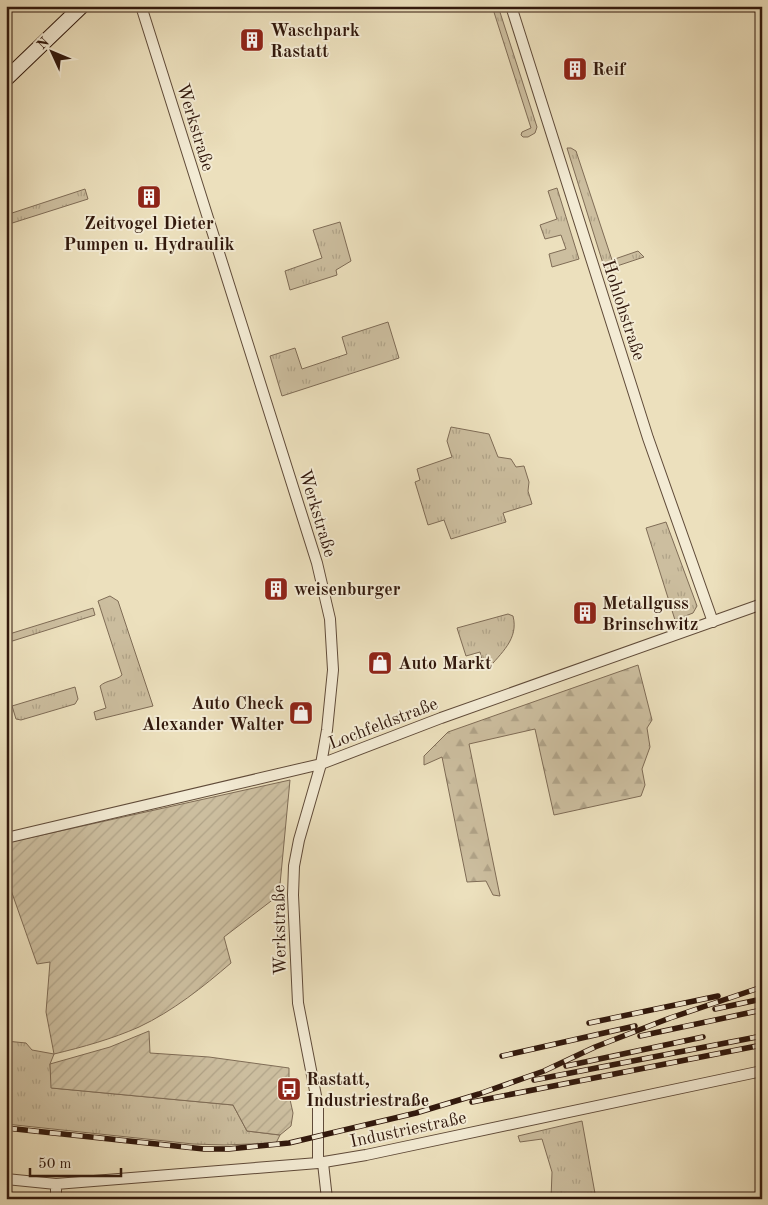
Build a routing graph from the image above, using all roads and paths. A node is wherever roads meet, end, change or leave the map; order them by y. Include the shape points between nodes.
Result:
1 (82, 6) edge
2 (141, 6) edge
3 (511, 6) edge
4 (6, 79) edge
5 (762, 604) edge
6 (713, 622) junction
7 (321, 764) junction
8 (6, 838) edge
9 (762, 1071) edge
10 (321, 1163) junction
11 (6, 1179) edge
12 (56, 1184) junction
13 (56, 1199) edge
14 (327, 1199) edge

1 - 4 street
2 - 7 street, Werkstraße via 327,600 333,670
3 - 6 street, Hohlohstraße via 648,438
5 - 6 street, Lochfeldstraße
6 - 7 street, Lochfeldstraße
7 - 8 street, Lochfeldstraße
7 - 10 street, Werkstraße via 299,840 293,895 298,1003 318,1106
9 - 10 street, Industriestraße
10 - 12 street, Industriestraße
10 - 14 street, Werkstraße
11 - 12 street, Industriestraße
12 - 13 street

